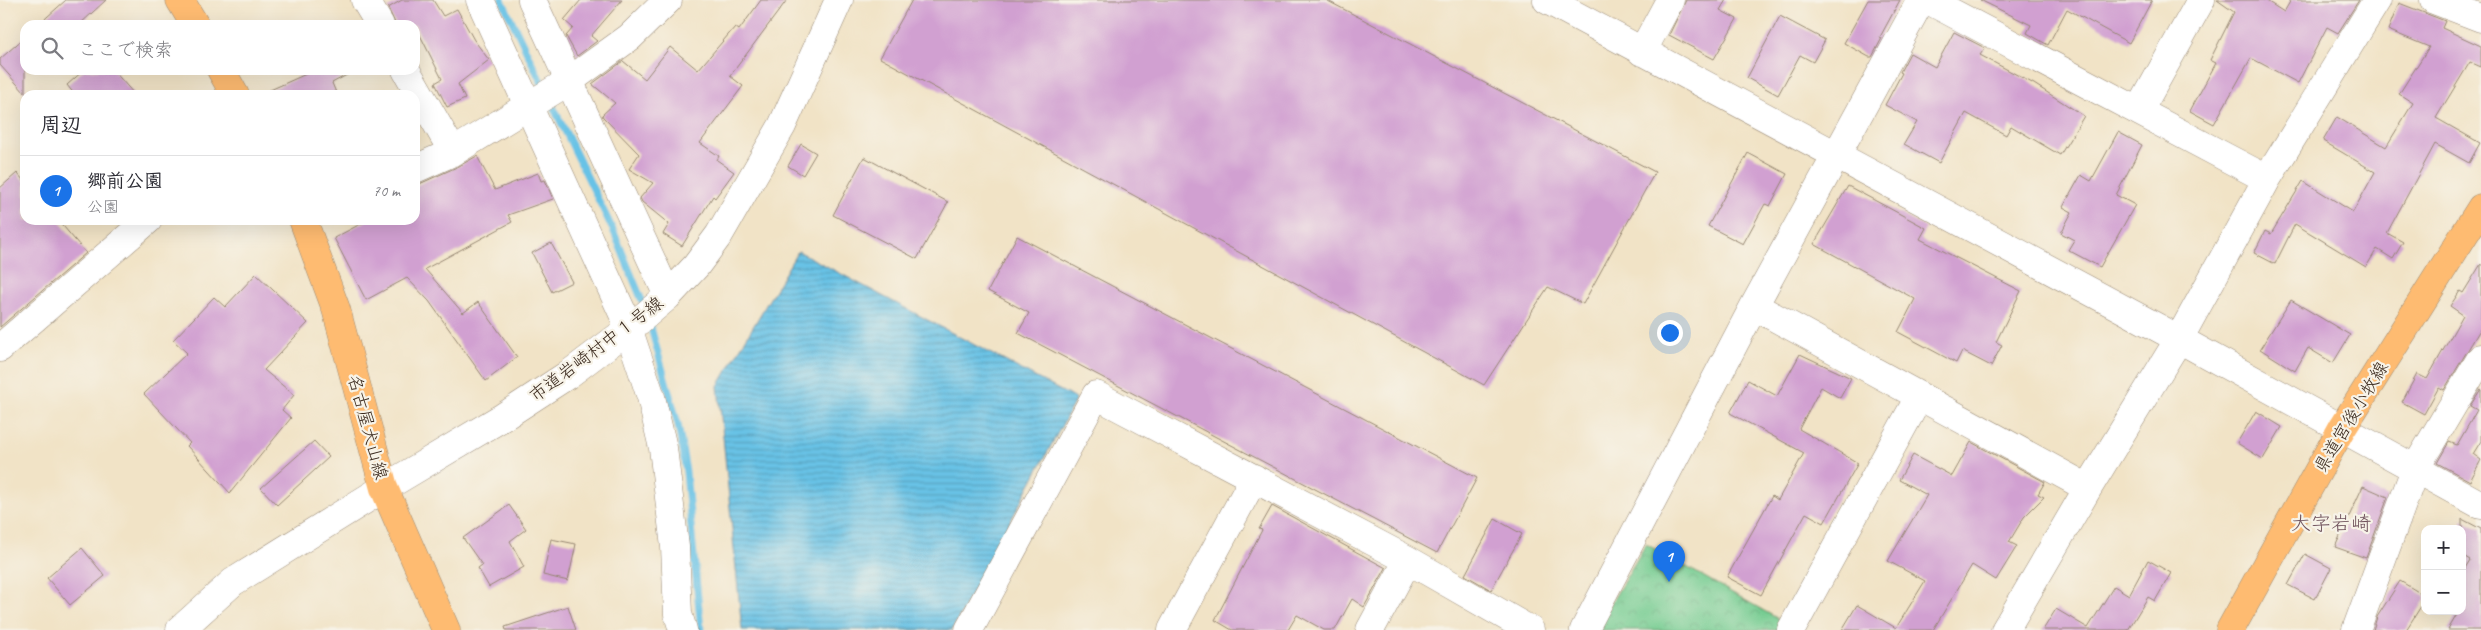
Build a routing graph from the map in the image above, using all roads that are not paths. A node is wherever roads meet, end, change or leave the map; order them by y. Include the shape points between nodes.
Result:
1 (180, 0) edge
2 (365, 0) edge
3 (480, 0) edge
4 (532, 0) edge
5 (668, 0) edge
6 (1547, 0) edge
7 (1670, 0) edge
8 (1921, 0) edge
9 (1928, 0) edge
10 (2200, 0) edge
11 (2378, 0) edge
12 (2434, 0) edge
13 (829, 6) edge
14 (2481, 18) edge
15 (192, 20) edge
16 (377, 20) edge
17 (1642, 52) junction
18 (224, 75) edge
19 (409, 75) edge
20 (565, 84) junction
21 (232, 90) edge
22 (417, 90) edge
23 (420, 94) edge
24 (531, 104) junction
25 (2139, 111) junction
26 (453, 152) junction
27 (1837, 155) junction
28 (420, 167) edge
29 (2267, 179) junction
30 (2480, 211) edge
31 (142, 225) edge
32 (306, 225) edge
33 (668, 296) junction
34 (1754, 306) junction
35 (631, 327) junction
36 (2179, 338) junction
37 (0, 348) edge
38 (2481, 358) edge
39 (1919, 397) junction
40 (2342, 428) junction
41 (2415, 469) junction
42 (1254, 478) junction
43 (384, 488) junction
44 (2088, 488) junction
45 (2481, 505) edge
46 (1408, 560) junction
47 (180, 630) edge
48 (446, 630) edge
49 (682, 630) edge
50 (969, 630) edge
51 (1172, 630) edge
52 (1370, 630) edge
53 (1530, 630) edge
54 (1584, 630) edge
55 (1791, 630) edge
56 (2005, 630) edge
57 (2230, 630) edge
58 (2356, 630) edge

1 - 15 main road
2 - 16 street
3 - 24 street
4 - 20 street
5 - 20 street via 630,37
6 - 17 street
7 - 17 street
8 - 27 street
9 - 25 street
10 - 25 street
11 - 29 street
12 - 14 street
13 - 33 street, 市道岩崎村中１号線 via 782,126 720,236
17 - 27 street
18 - 21 main road
19 - 22 street
20 - 24 street
20 - 33 street
23 - 26 street
24 - 26 street
24 - 35 street
25 - 29 street
26 - 28 street
27 - 34 street
27 - 36 street
29 - 36 street
30 - 40 main road, 県道宮後小牧線
31 - 37 street
32 - 43 main road, 名古屋犬山線 via 336,309
33 - 35 street, 市道岩崎村中１号線
34 - 39 street
34 - 54 street
35 - 43 street, 市道岩崎村中１号線 via 504,417
35 - 49 street via 663,448
36 - 40 street
36 - 44 street
38 - 41 street
39 - 44 street
39 - 55 street
40 - 41 street
40 - 57 main road, 県道宮後小牧線
41 - 45 street
41 - 58 street
42 - 46 street
42 - 50 street via 1096,395
42 - 51 street
43 - 47 street, 市道岩崎村中１号線 via 233,582
43 - 48 main road, 名古屋犬山線
44 - 56 street
46 - 52 street
46 - 53 street

